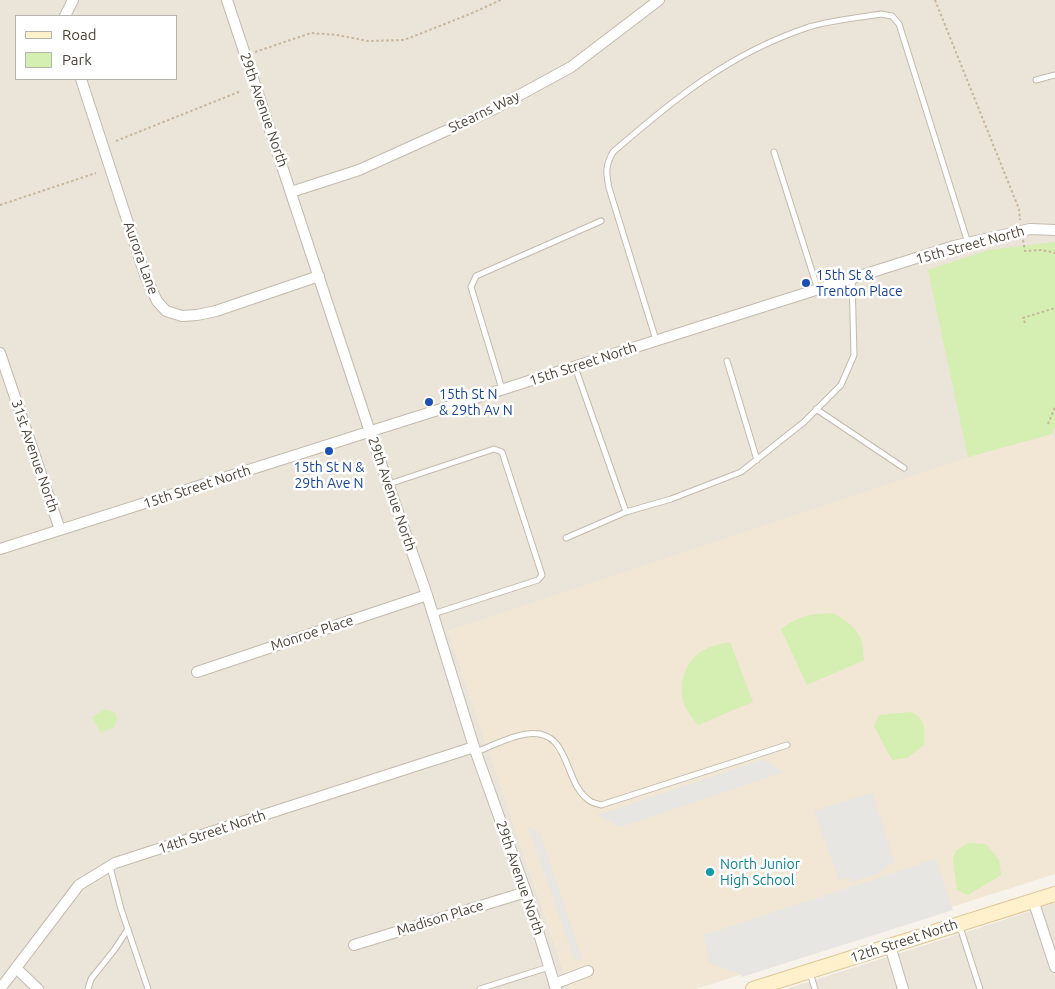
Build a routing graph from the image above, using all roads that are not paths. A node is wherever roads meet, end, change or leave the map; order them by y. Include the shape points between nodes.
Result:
1 (73, 0) edge
2 (226, 0) edge
3 (659, 0) edge
4 (66, 15) edge
5 (1055, 75) edge
6 (81, 80) edge
7 (1036, 80) dead end
8 (774, 152) dead end
9 (292, 192) junction
10 (601, 221) dead end
11 (1055, 230) edge
12 (968, 243) junction
13 (319, 276) junction
14 (852, 279) junction
15 (818, 290) junction
16 (656, 341) junction
17 (0, 353) edge
18 (727, 361) dead end
19 (575, 366) junction
20 (502, 390) junction
21 (816, 409) junction
22 (370, 432) junction
23 (756, 460) junction
24 (904, 468) dead end
25 (389, 484) junction
26 (626, 512) junction
27 (60, 530) junction
28 (566, 538) dead end
29 (0, 549) edge
30 (427, 595) junction
31 (433, 614) junction
32 (197, 672) dead end
33 (787, 745) dead end
34 (475, 750) junction
35 (110, 866) junction
36 (526, 892) junction
37 (1055, 894) edge
38 (1033, 900) junction
39 (959, 924) junction
40 (128, 929) junction
41 (354, 945) dead end
42 (890, 946) junction
43 (549, 967) junction
44 (1055, 967) edge
45 (16, 968) junction
46 (588, 971) dead end
47 (809, 971) junction
48 (555, 986) edge
49 (0, 989) edge
50 (38, 989) edge
51 (88, 989) edge
52 (148, 989) edge
53 (480, 989) edge
54 (753, 989) edge
55 (815, 989) edge
56 (903, 989) edge
57 (980, 989) edge

1 - 4 street
2 - 9 street, 29th Avenue North
3 - 9 street, Stearns Way via 571,67 492,110 359,170
5 - 7 lane
6 - 13 street, Aurora Lane via 145,275 157,301 166,311 182,316 216,311
8 - 15 lane
9 - 13 street, 29th Avenue North
10 - 20 lane via 476,276 471,287
11 - 12 street, 15th Street North via 1030,228
12 - 14 street, 15th Street North
12 - 16 lane via 899,24 892,16 881,14 811,27 760,47 696,83 613,152 607,162 609,188
13 - 22 street, 29th Avenue North
14 - 15 street, 15th Street North
14 - 21 lane via 854,356 842,385
15 - 16 street, 15th Street North
16 - 19 street, 15th Street North
17 - 27 street, 31st Avenue North
18 - 23 lane
19 - 20 street, 15th Street North
19 - 26 lane
20 - 22 street, 15th Street North
21 - 23 lane
21 - 24 lane
22 - 25 street, 29th Avenue North
22 - 27 street, 15th Street North
23 - 26 lane via 741,472
25 - 30 street, 29th Avenue North
25 - 31 lane via 494,449 502,452 542,575 538,580
26 - 28 lane
27 - 29 street, 15th Street North
30 - 31 street, 29th Avenue North
30 - 32 street, Monroe Place
31 - 34 street, 29th Avenue North
33 - 34 lane via 601,805 590,801 578,789 555,740 527,734
34 - 35 street, 14th Street North
34 - 36 street, 29th Avenue North
35 - 40 lane
35 - 45 street, 14th Street North via 79,885
36 - 41 street, Madison Place
36 - 43 street, 29th Avenue North
37 - 38 street, 12th Street North
38 - 39 street, 12th Street North
38 - 44 street
39 - 42 street, 12th Street North
39 - 57 lane
40 - 51 lane via 91,979
40 - 52 lane
42 - 47 street, 12th Street North
42 - 56 street
43 - 48 street, 29th Avenue North
43 - 53 lane
45 - 49 street, 14th Street North
45 - 50 street
46 - 48 street
47 - 54 street, 12th Street North
47 - 55 lane

